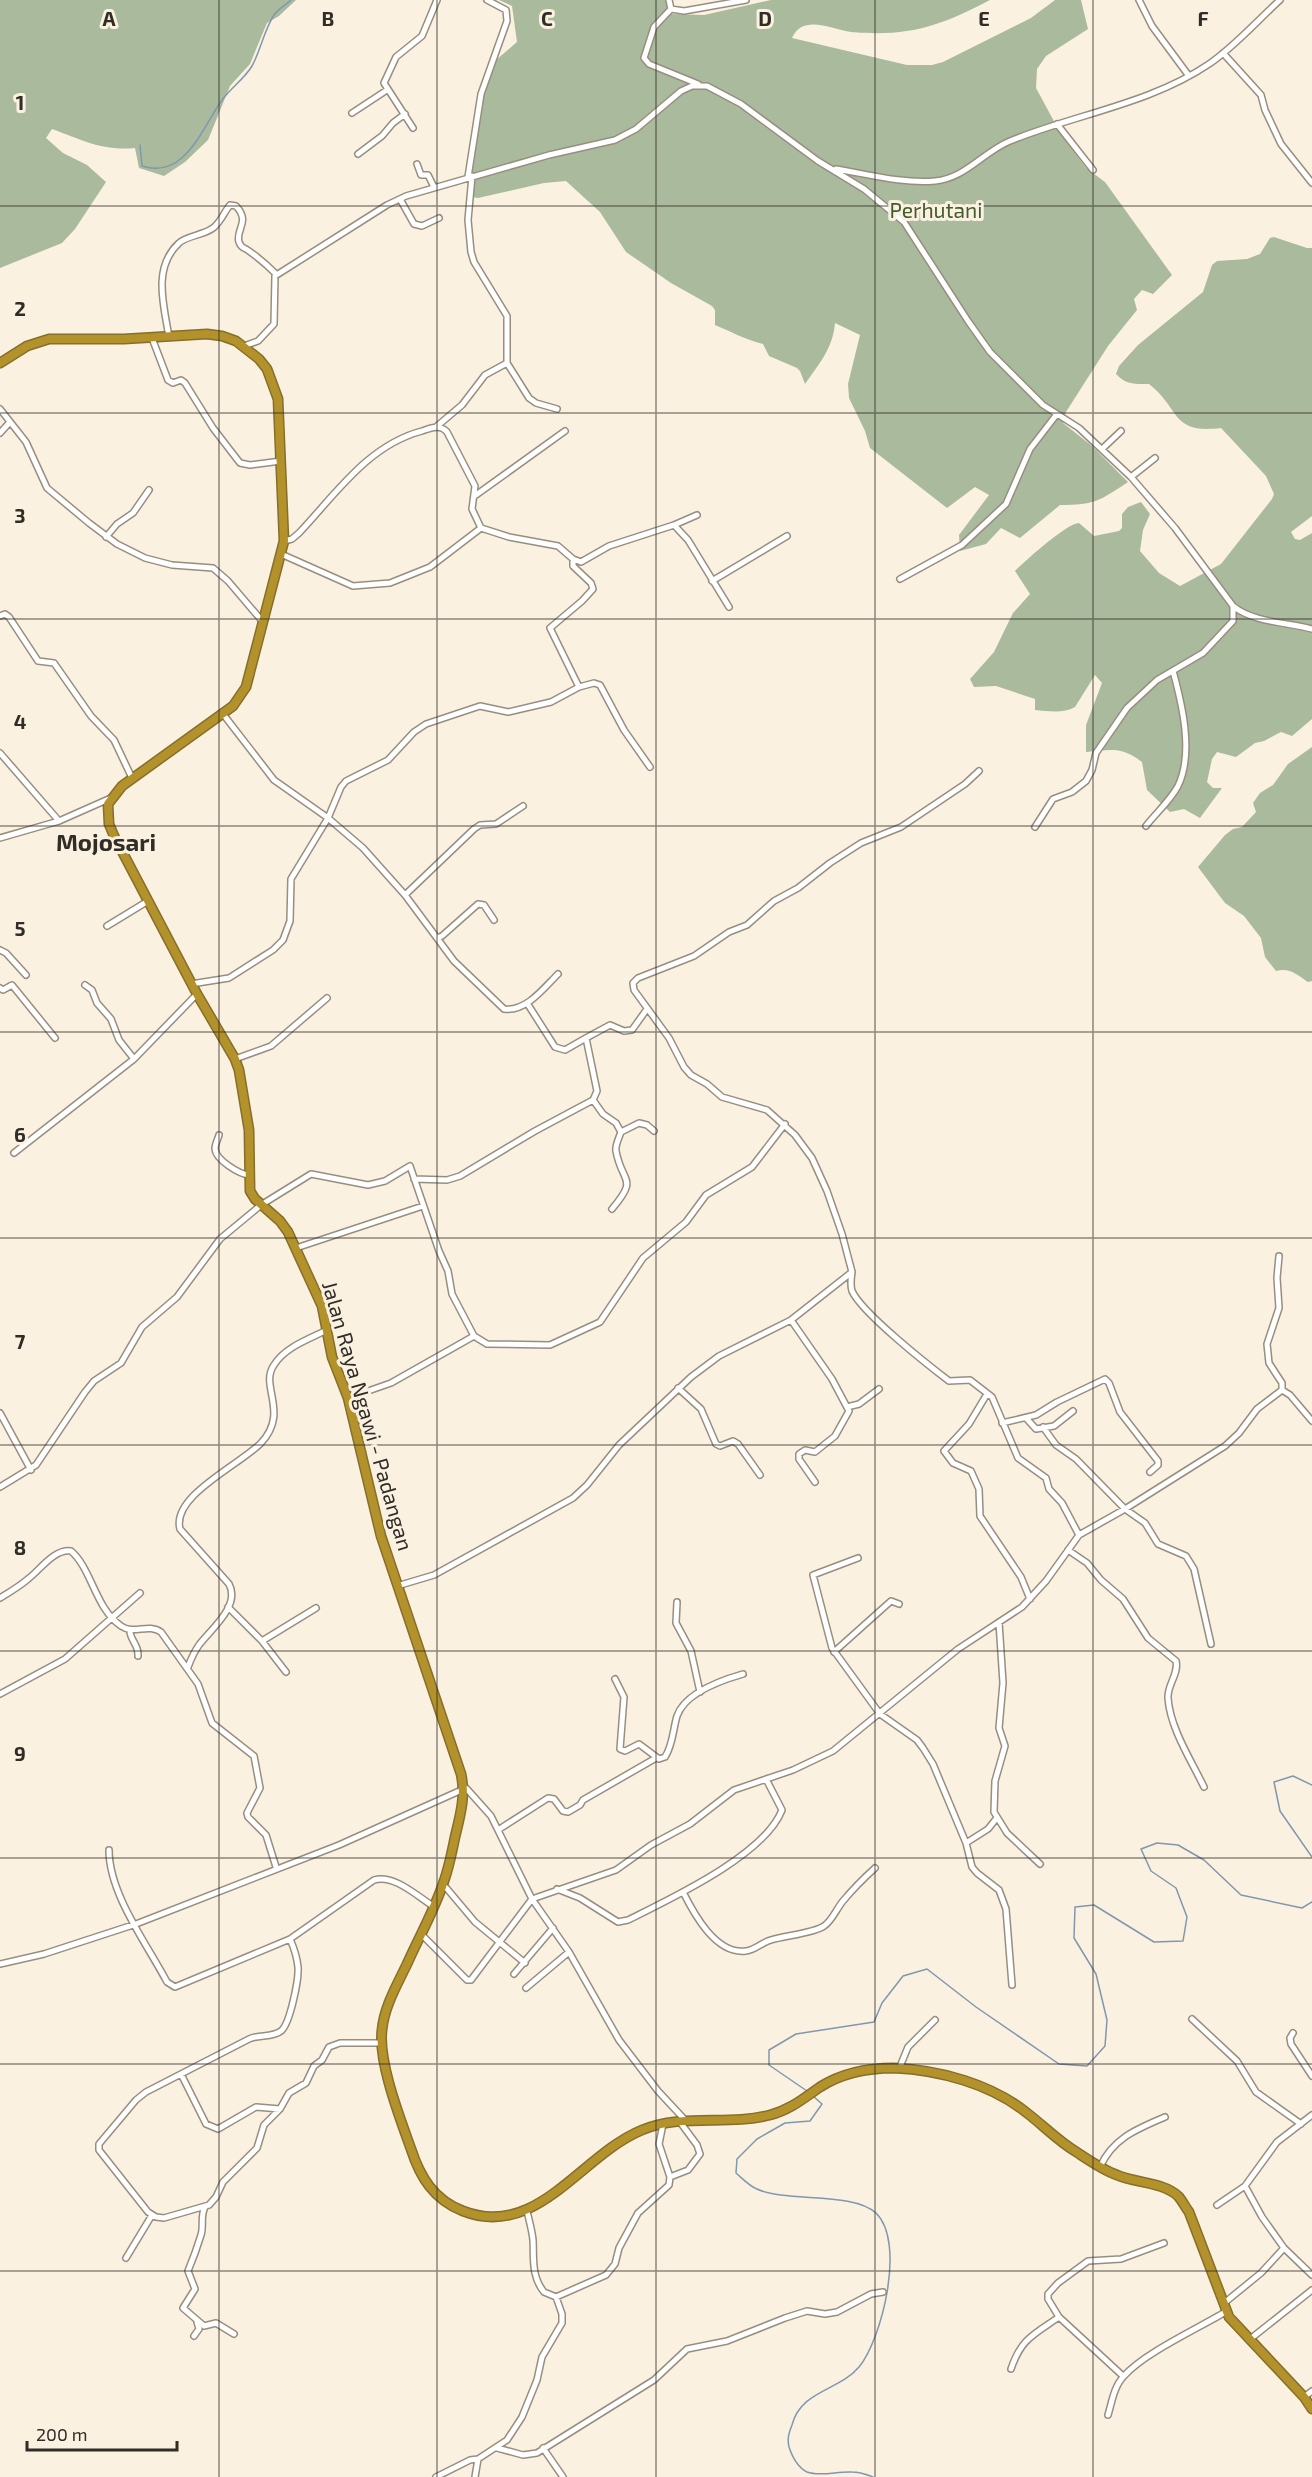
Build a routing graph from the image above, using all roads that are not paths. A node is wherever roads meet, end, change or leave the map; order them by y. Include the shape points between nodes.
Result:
1 (437, 0) edge
2 (487, 0) edge
3 (669, 0) edge
4 (746, 0) edge
5 (1139, 0) edge
6 (1280, 0) edge
7 (670, 9) junction
8 (1223, 53) junction
9 (1189, 76) junction
10 (700, 85) junction
11 (387, 90) junction
12 (352, 113) dead end
13 (405, 114) junction
14 (1057, 124) junction
15 (414, 128) dead end
16 (358, 154) dead end
17 (417, 164) dead end
18 (833, 168) junction
19 (1093, 170) dead end
20 (470, 177) junction
21 (1312, 183) edge
22 (434, 188) junction
23 (400, 199) junction
24 (439, 218) dead end
25 (276, 274) junction
26 (169, 337) junction
27 (152, 338) junction
28 (244, 346) junction
29 (0, 363) edge
30 (507, 363) junction
31 (0, 409) edge
32 (557, 409) dead end
33 (1057, 414) junction
34 (10, 422) junction
35 (436, 427) junction
36 (565, 431) dead end
37 (1121, 431) dead end
38 (0, 433) edge
39 (1102, 448) junction
40 (1155, 458) dead end
41 (281, 461) junction
42 (1131, 477) junction
43 (149, 490) dead end
44 (476, 495) junction
45 (697, 515) dead end
46 (674, 525) junction
47 (481, 528) junction
48 (787, 536) dead end
49 (106, 537) junction
50 (284, 541) junction
51 (281, 554) junction
52 (573, 559) junction
53 (900, 579) dead end
54 (712, 581) junction
55 (1233, 606) junction
56 (729, 607) dead end
57 (0, 616) edge
58 (264, 624) junction
59 (1312, 629) edge
60 (1173, 671) junction
61 (579, 687) junction
62 (223, 714) junction
63 (0, 753) edge
64 (650, 767) dead end
65 (979, 771) dead end
66 (132, 778) junction
67 (111, 798) junction
68 (523, 806) dead end
69 (328, 818) junction
70 (59, 821) junction
71 (1146, 826) dead end
72 (1035, 827) dead end
73 (0, 838) edge
74 (405, 895) junction
75 (148, 901) junction
76 (494, 920) dead end
77 (107, 926) dead end
78 (437, 938) junction
79 (0, 950) edge
80 (558, 974) dead end
81 (27, 975) dead end
82 (191, 984) junction
83 (85, 985) dead end
84 (0, 988) edge
85 (196, 994) junction
86 (327, 998) dead end
87 (527, 1004) junction
88 (647, 1009) junction
89 (55, 1038) dead end
90 (586, 1038) junction
91 (134, 1059) junction
92 (235, 1059) junction
93 (593, 1100) junction
94 (785, 1124) junction
95 (654, 1131) dead end
96 (621, 1132) junction
97 (219, 1135) dead end
98 (14, 1153) dead end
99 (249, 1175) junction
100 (414, 1179) junction
101 (261, 1205) junction
102 (423, 1206) junction
103 (612, 1209) dead end
104 (296, 1248) junction
105 (1279, 1256) dead end
106 (852, 1272) junction
107 (791, 1320) junction
108 (327, 1330) junction
109 (474, 1336) junction
110 (678, 1388) junction
111 (879, 1389) dead end
112 (1282, 1390) junction
113 (987, 1394) junction
114 (348, 1398) junction
115 (847, 1407) junction
116 (1073, 1411) dead end
117 (0, 1413) edge
118 (1026, 1418) junction
119 (1312, 1421) edge
120 (1002, 1423) junction
121 (1043, 1427) junction
122 (31, 1470) junction
123 (1150, 1472) dead end
124 (760, 1475) dead end
125 (815, 1482) dead end
126 (0, 1487) edge
127 (1125, 1509) junction
128 (1079, 1534) junction
129 (1068, 1550) junction
130 (858, 1558) dead end
131 (397, 1586) junction
132 (140, 1593) dead end
133 (0, 1598) edge
134 (1030, 1599) junction
135 (677, 1602) dead end
136 (899, 1604) dead end
137 (228, 1607) junction
138 (316, 1608) dead end
139 (111, 1617) junction
140 (999, 1622) junction
141 (130, 1630) junction
142 (262, 1641) junction
143 (1211, 1644) dead end
144 (834, 1652) junction
145 (138, 1656) dead end
146 (188, 1667) junction
147 (286, 1672) dead end
148 (743, 1674) dead end
149 (615, 1679) dead end
150 (700, 1692) junction
151 (0, 1694) edge
152 (880, 1714) junction
153 (656, 1758) junction
154 (766, 1779) junction
155 (1204, 1787) dead end
156 (463, 1788) junction
157 (996, 1819) junction
158 (498, 1830) junction
159 (966, 1843) junction
160 (109, 1850) dead end
161 (1040, 1864) dead end
162 (276, 1868) junction
163 (875, 1868) dead end
164 (443, 1884) junction
165 (557, 1889) junction
166 (683, 1892) junction
167 (532, 1899) junction
168 (433, 1906) junction
169 (136, 1924) junction
170 (553, 1928) junction
171 (421, 1934) junction
172 (290, 1939) junction
173 (498, 1942) junction
174 (569, 1952) junction
175 (525, 1963) junction
176 (0, 1964) edge
177 (514, 1974) dead end
178 (1012, 1985) dead end
179 (526, 1988) dead end
180 (1192, 2019) dead end
181 (935, 2020) dead end
182 (1293, 2033) dead end
183 (381, 2043) junction
184 (899, 2069) junction
185 (181, 2074) junction
186 (1312, 2076) edge
187 (280, 2109) junction
188 (1312, 2115) edge
189 (1165, 2117) dead end
190 (683, 2122) junction
191 (663, 2124) junction
192 (1301, 2124) junction
193 (1100, 2167) junction
194 (670, 2177) junction
195 (1245, 2186) junction
196 (1217, 2205) dead end
197 (205, 2207) junction
198 (527, 2211) junction
199 (152, 2215) junction
200 (1164, 2242) dead end
201 (1284, 2248) junction
202 (126, 2258) dead end
203 (1312, 2275) edge
204 (1312, 2290) edge
205 (883, 2292) dead end
206 (556, 2297) junction
207 (1225, 2308) junction
208 (1059, 2317) junction
209 (196, 2320) junction
210 (234, 2334) dead end
211 (194, 2336) dead end
212 (1249, 2340) junction
213 (1011, 2369) dead end
214 (1123, 2376) junction
215 (1312, 2391) edge
216 (1304, 2397) junction
217 (1312, 2409) edge
218 (1108, 2415) dead end
219 (497, 2448) junction
220 (543, 2448) junction
221 (478, 2459) junction
222 (436, 2477) edge
223 (475, 2477) edge
224 (563, 2477) edge

1 - 11 street via 422,36 393,63 384,83
2 - 20 street via 506,10 507,21 481,94
3 - 7 street
4 - 7 street via 684,11
5 - 9 street via 1152,26
6 - 8 street
7 - 10 street via 654,27 645,60
8 - 9 street
8 - 21 street via 1262,95 1281,144
9 - 14 street via 1143,97
10 - 18 street via 741,104
10 - 20 street via 681,91 636,129 615,140 575,147
11 - 12 street
11 - 13 street
13 - 15 street
13 - 16 street
14 - 18 street via 1007,142 972,167 943,180 884,177
14 - 19 street
17 - 22 street via 421,175 428,176
18 - 33 street via 904,222 990,352
20 - 22 street
20 - 30 street via 471,252 507,316
22 - 23 street
23 - 24 street via 417,226
23 - 25 street
25 - 26 street via 241,246 241,214 236,206 230,206 214,228 181,241 167,260 161,283
25 - 28 street via 274,324 258,341
26 - 27 highway
26 - 28 highway via 215,335
27 - 29 highway via 49,339 27,346
27 - 41 street via 168,380 185,383 240,464
28 - 41 highway via 267,369 275,388
30 - 32 street via 529,398
30 - 35 street via 485,375 462,405
31 - 34 street
33 - 39 street
33 - 53 street via 1030,449 1006,504 963,545
34 - 38 street
34 - 49 street via 31,451 47,488
35 - 44 street via 447,432 474,482
35 - 50 street via 409,434 357,468 299,533
36 - 44 street
37 - 39 street
39 - 42 street
40 - 42 street
41 - 50 highway
42 - 55 street
43 - 49 street via 133,513
44 - 47 street via 472,509
45 - 46 street
46 - 52 street via 609,546 585,561
46 - 54 street via 688,540
47 - 51 street via 430,567 390,583 353,586
47 - 52 street via 558,546
48 - 54 street
49 - 58 street via 159,562 213,568
50 - 51 highway
51 - 58 highway
52 - 61 street via 573,566 591,583 592,589 550,628
54 - 56 street
55 - 59 street via 1256,617
55 - 60 street via 1234,617 1226,630 1199,657
57 - 66 street via 9,616 38,661 54,663 91,716 114,740
58 - 62 highway via 243,694
60 - 71 street via 1183,709 1183,767 1178,786
60 - 72 street via 1127,708 1096,753 1086,781 1053,799
61 - 64 street via 594,683 602,688 624,730
61 - 69 street via 551,702 508,712 480,706 426,724 382,764 343,784
62 - 66 highway
62 - 69 street via 274,780
63 - 70 street
65 - 88 street via 901,827 861,843 830,863 774,901 747,925 729,932 694,956 638,978 633,987
66 - 67 highway
67 - 70 street
67 - 75 highway, Jalan Raya Ngawi - Padangan via 111,830
68 - 74 street via 496,825 474,829
69 - 74 street via 363,848
69 - 82 street via 291,879 290,921 279,945 229,978
70 - 73 street
74 - 78 street
75 - 77 street
75 - 82 highway, Jalan Raya Ngawi - Padangan
76 - 78 street via 484,905 478,904
78 - 87 street via 459,966 504,1009
79 - 81 street
80 - 87 street
82 - 85 highway, Jalan Raya Ngawi - Padangan
83 - 91 street via 92,990
84 - 89 street via 12,985
85 - 91 street
85 - 92 highway, Jalan Raya Ngawi - Padangan
86 - 92 street via 271,1046
87 - 90 street via 555,1047 566,1050
88 - 90 street via 630,1031 610,1025
88 - 94 street via 691,1075 722,1097 759,1107
90 - 93 street via 597,1091
91 - 98 street
92 - 99 highway, Jalan Raya Ngawi - Padangan via 249,1130
93 - 96 street
93 - 100 street via 460,1176 447,1180
94 - 106 street via 817,1168
94 - 109 street via 753,1167 706,1195 686,1222 643,1258 600,1322 550,1345 487,1344
95 - 96 street via 642,1123
96 - 103 street via 616,1150 628,1184
97 - 99 street via 217,1154
99 - 101 highway, Jalan Raya Ngawi - Padangan via 250,1191
100 - 101 street via 410,1166 385,1181 368,1185 311,1174
100 - 102 street
101 - 104 highway, Jalan Raya Ngawi - Padangan via 280,1221
101 - 122 street via 220,1239 177,1297 142,1327 121,1363 89,1386
102 - 104 street
102 - 109 street via 448,1271 452,1294
104 - 108 highway, Jalan Raya Ngawi - Padangan via 322,1306
105 - 112 street via 1279,1308 1267,1344 1269,1363 1282,1383
106 - 107 street
106 - 113 street via 853,1292 886,1328 949,1381 970,1380
107 - 110 street via 719,1356
107 - 115 street
108 - 114 highway, Jalan Raya Ngawi - Padangan via 332,1357
108 - 137 street via 292,1348 270,1370 275,1415 272,1428 253,1450 190,1497 178,1520 180,1529 231,1588
109 - 114 street via 391,1383
110 - 124 street via 701,1409 716,1444 738,1444
110 - 131 street via 619,1445 573,1498 434,1575
111 - 115 street via 859,1404
112 - 119 street
112 - 127 street via 1259,1407 1225,1446
113 - 120 street via 995,1400
113 - 134 street via 969,1424 944,1451 953,1463 971,1472 979,1489 980,1516 1021,1577
114 - 131 highway, Jalan Raya Ngawi - Padangan via 373,1508
115 - 125 street via 848,1413 835,1436 815,1452 805,1450 799,1454
116 - 121 street via 1054,1426
117 - 122 street
118 - 120 street
118 - 121 street via 1033,1428
118 - 123 street via 1105,1379 1120,1412 1158,1461
120 - 128 street via 1018,1458 1046,1478
121 - 127 street via 1056,1445 1076,1459
122 - 126 street
127 - 128 street
127 - 143 street via 1145,1523 1158,1544 1176,1550 1190,1561
128 - 129 street
129 - 134 street
129 - 155 street via 1123,1599 1148,1638 1176,1661 1168,1699 1176,1727
130 - 144 street via 813,1575
131 - 156 highway, Jalan Raya Ngawi - Padangan
132 - 139 street
133 - 139 street via 50,1558 68,1550 78,1558
134 - 140 street
135 - 150 street via 676,1623 691,1651
136 - 144 street via 885,1604
137 - 142 street
137 - 146 street via 195,1651
138 - 142 street
139 - 141 street
139 - 151 street via 65,1659
140 - 152 street via 958,1649
140 - 157 street via 1003,1683 999,1728 1005,1746 994,1789
141 - 145 street
141 - 146 street via 157,1629
142 - 147 street
144 - 152 street
146 - 162 street via 212,1723 254,1756 260,1788 247,1813 266,1834
148 - 150 street
149 - 153 street via 624,1697 620,1749 625,1751 639,1744
150 - 153 street via 679,1712 667,1754
152 - 154 street via 828,1755
152 - 159 street via 923,1748
153 - 158 street via 568,1812 548,1798
154 - 165 street via 734,1790 690,1824 621,1867
154 - 166 street via 782,1810 769,1832
156 - 158 street via 486,1808
156 - 162 street via 339,1845
156 - 164 highway, Jalan Raya Ngawi - Padangan via 462,1810
157 - 159 street
157 - 161 street
158 - 167 street
159 - 178 street via 975,1871 999,1890 1006,1909
160 - 169 street via 111,1873
162 - 169 street
163 - 166 street via 824,1926 770,1940 744,1952 711,1935
164 - 168 highway, Jalan Raya Ngawi - Padangan
164 - 173 street
165 - 166 street via 580,1898 618,1922
165 - 167 street
167 - 170 street
167 - 173 street
168 - 171 highway, Jalan Raya Ngawi - Padangan
168 - 172 street via 392,1881 378,1878
169 - 172 street via 167,1982 175,1987
169 - 176 street
170 - 174 street
170 - 175 street
171 - 173 street via 469,1981
171 - 183 highway, Jalan Raya Ngawi - Padangan via 387,2008
172 - 185 street via 298,1973 284,2027 276,2034 249,2039
173 - 175 street
174 - 179 street
174 - 190 street via 619,2040
175 - 177 street
180 - 192 street via 1237,2061 1256,2092
181 - 184 street via 908,2047
182 - 186 street via 1291,2044
183 - 187 street via 340,2043 329,2047 308,2080 289,2092
183 - 198 highway, Jalan Raya Ngawi - Padangan via 410,2148 431,2189 456,2208 483,2217
184 - 190 highway, Jalan Raya Ngawi - Padangan via 844,2074 782,2112 763,2117
184 - 193 highway, Jalan Raya Ngawi - Padangan via 951,2076 1002,2096
185 - 187 street via 206,2124 214,2129 256,2107
185 - 199 street via 141,2096 98,2147
187 - 197 street via 264,2125 253,2153
188 - 192 street
189 - 193 street via 1136,2129 1112,2146
190 - 191 highway, Jalan Raya Ngawi - Padangan
190 - 194 street via 700,2154 688,2170
191 - 194 street via 659,2144
191 - 198 highway, Jalan Raya Ngawi - Padangan via 631,2136
192 - 195 street via 1271,2150
193 - 207 highway, Jalan Raya Ngawi - Padangan via 1179,2197 1189,2212
194 - 206 street via 666,2188 638,2213 609,2273
195 - 196 street
195 - 201 street
197 - 199 street via 164,2218
197 - 209 street via 196,2255 188,2271 195,2289 183,2308
198 - 206 street via 536,2277 544,2292
199 - 202 street
200 - 208 street via 1121,2259 1080,2265 1048,2294
201 - 203 street
201 - 207 street
204 - 212 street
205 - 220 street via 837,2312 807,2312 727,2341 687,2349 654,2380
206 - 219 street via 562,2323 545,2351 533,2392 516,2428
207 - 212 highway, Jalan Raya Ngawi - Padangan
207 - 214 street
208 - 213 street via 1023,2343
208 - 214 street
209 - 210 street via 206,2327 216,2323
209 - 211 street via 199,2329
212 - 216 highway, Jalan Raya Ngawi - Padangan
214 - 218 street
215 - 216 street
216 - 217 highway, Jalan Raya Ngawi - Padangan
219 - 220 street via 529,2456
219 - 221 street
220 - 224 street
221 - 222 street
221 - 223 street

